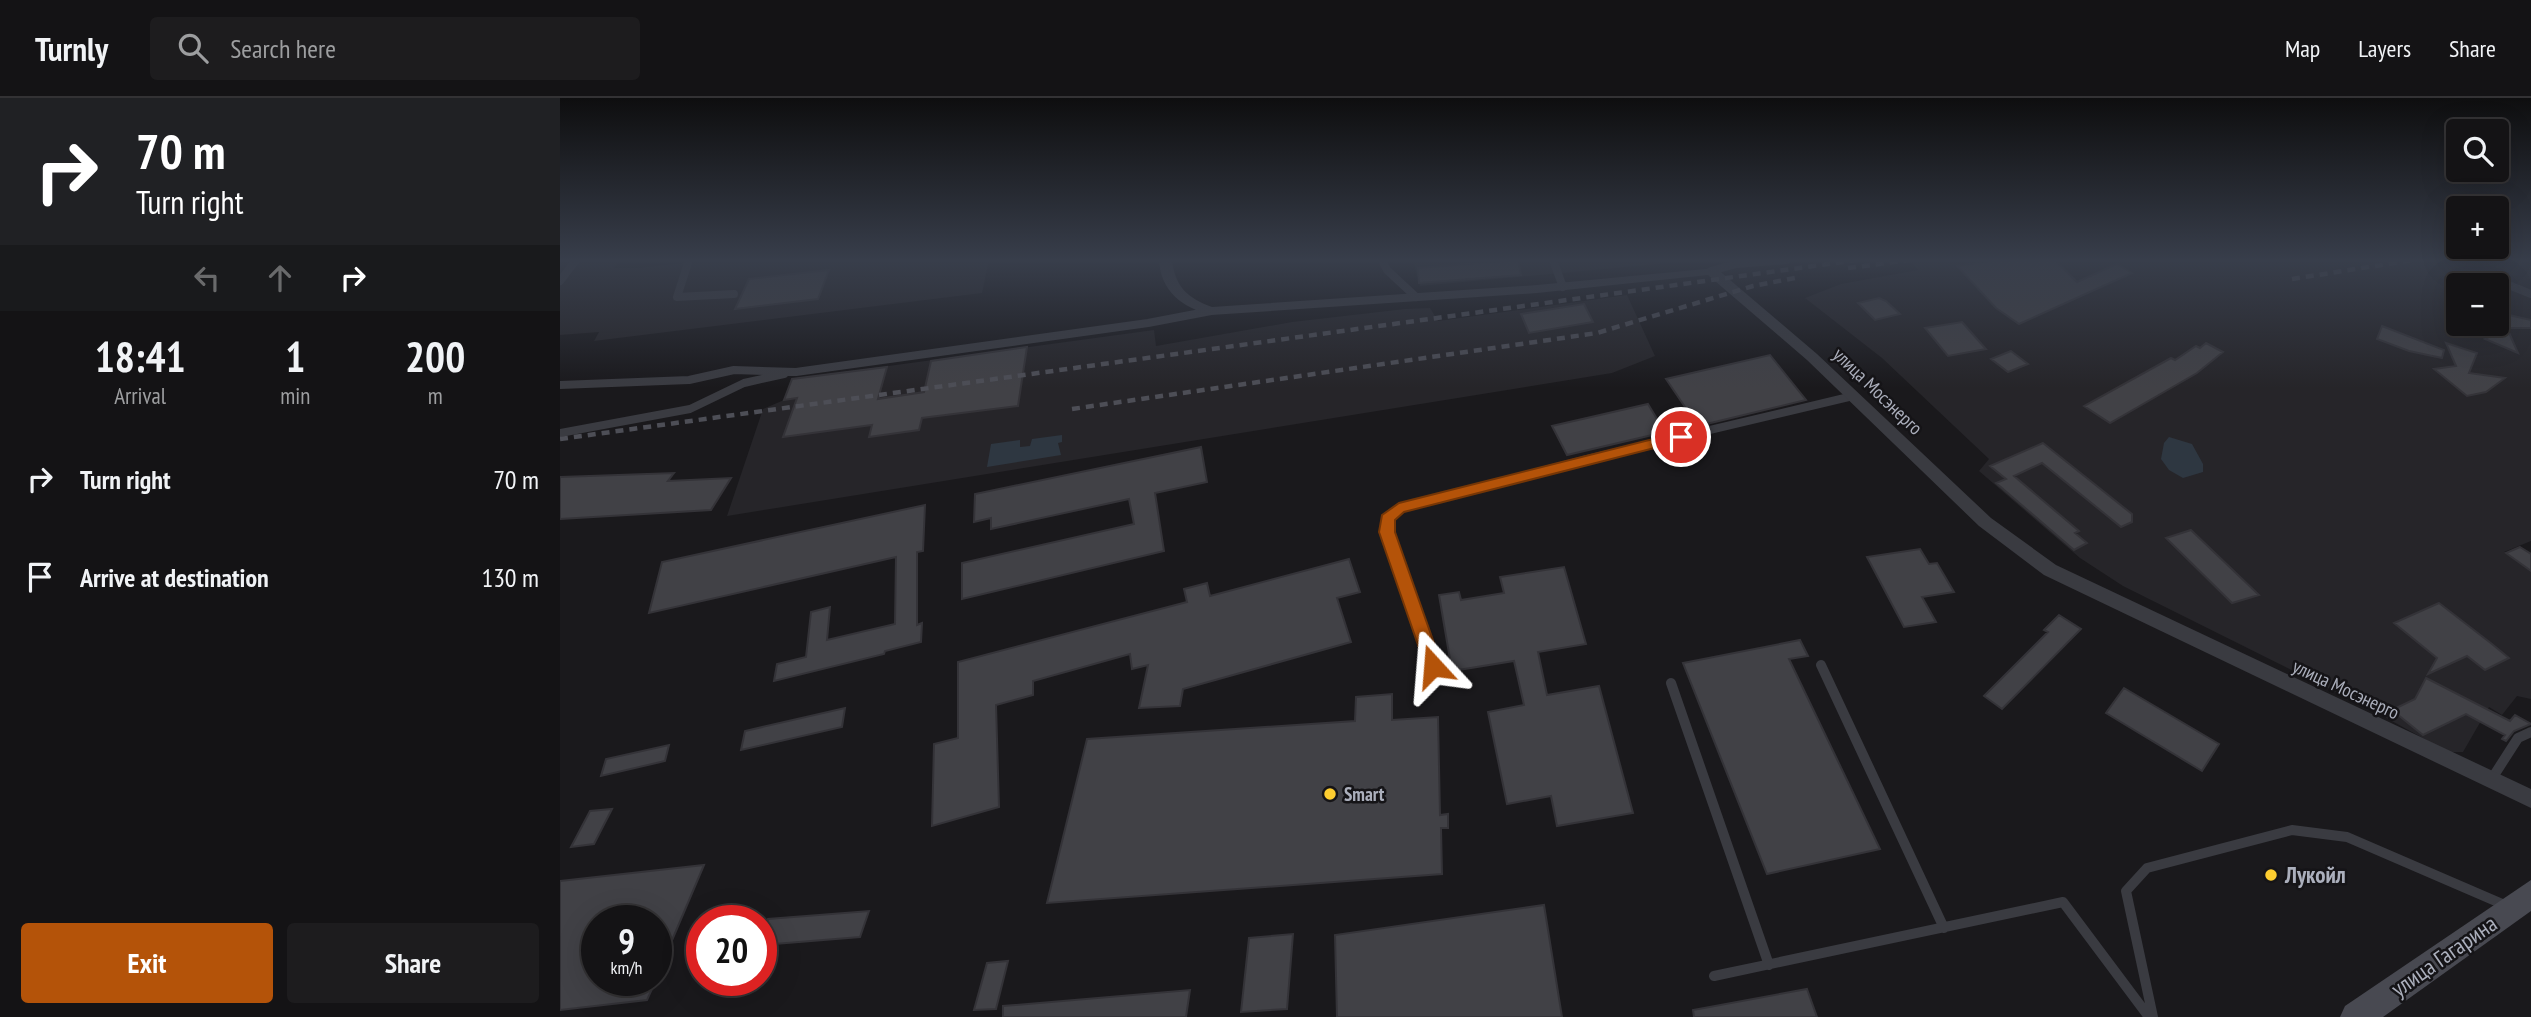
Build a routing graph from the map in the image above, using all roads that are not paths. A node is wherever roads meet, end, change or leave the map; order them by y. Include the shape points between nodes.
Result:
1 (1185, 303) edge
2 (1330, 303) edge
3 (1747, 303) edge
4 (1211, 311) junction
5 (796, 372) junction
6 (560, 385) edge
7 (1853, 396) junction
8 (560, 433) edge
9 (1821, 665) dead end
10 (1433, 666) dead end
11 (1671, 682) dead end
12 (2531, 732) edge
13 (2491, 780) junction
14 (2531, 799) edge
15 (2522, 901) edge
16 (1944, 928) junction
17 (1769, 965) junction
18 (1714, 975) dead end
19 (2372, 1013) edge
20 (2151, 1017) edge

1 - 4 street
2 - 4 street
3 - 7 street, улица Мосэнерго
4 - 5 lane
5 - 6 lane via 734,370 689,380
5 - 8 lane via 744,383 690,409
7 - 10 lane via 1399,508 1387,519 1387,532
7 - 13 street, улица Мосэнерго via 1984,523 2050,570
9 - 16 lane
11 - 17 lane
12 - 13 lane via 2518,738
13 - 14 street, улица Мосэнерго
15 - 19 main road, улица Гагарина
15 - 20 lane via 2347,837 2292,830 2147,868 2126,891
16 - 17 lane
16 - 20 lane via 2063,902
17 - 18 lane

